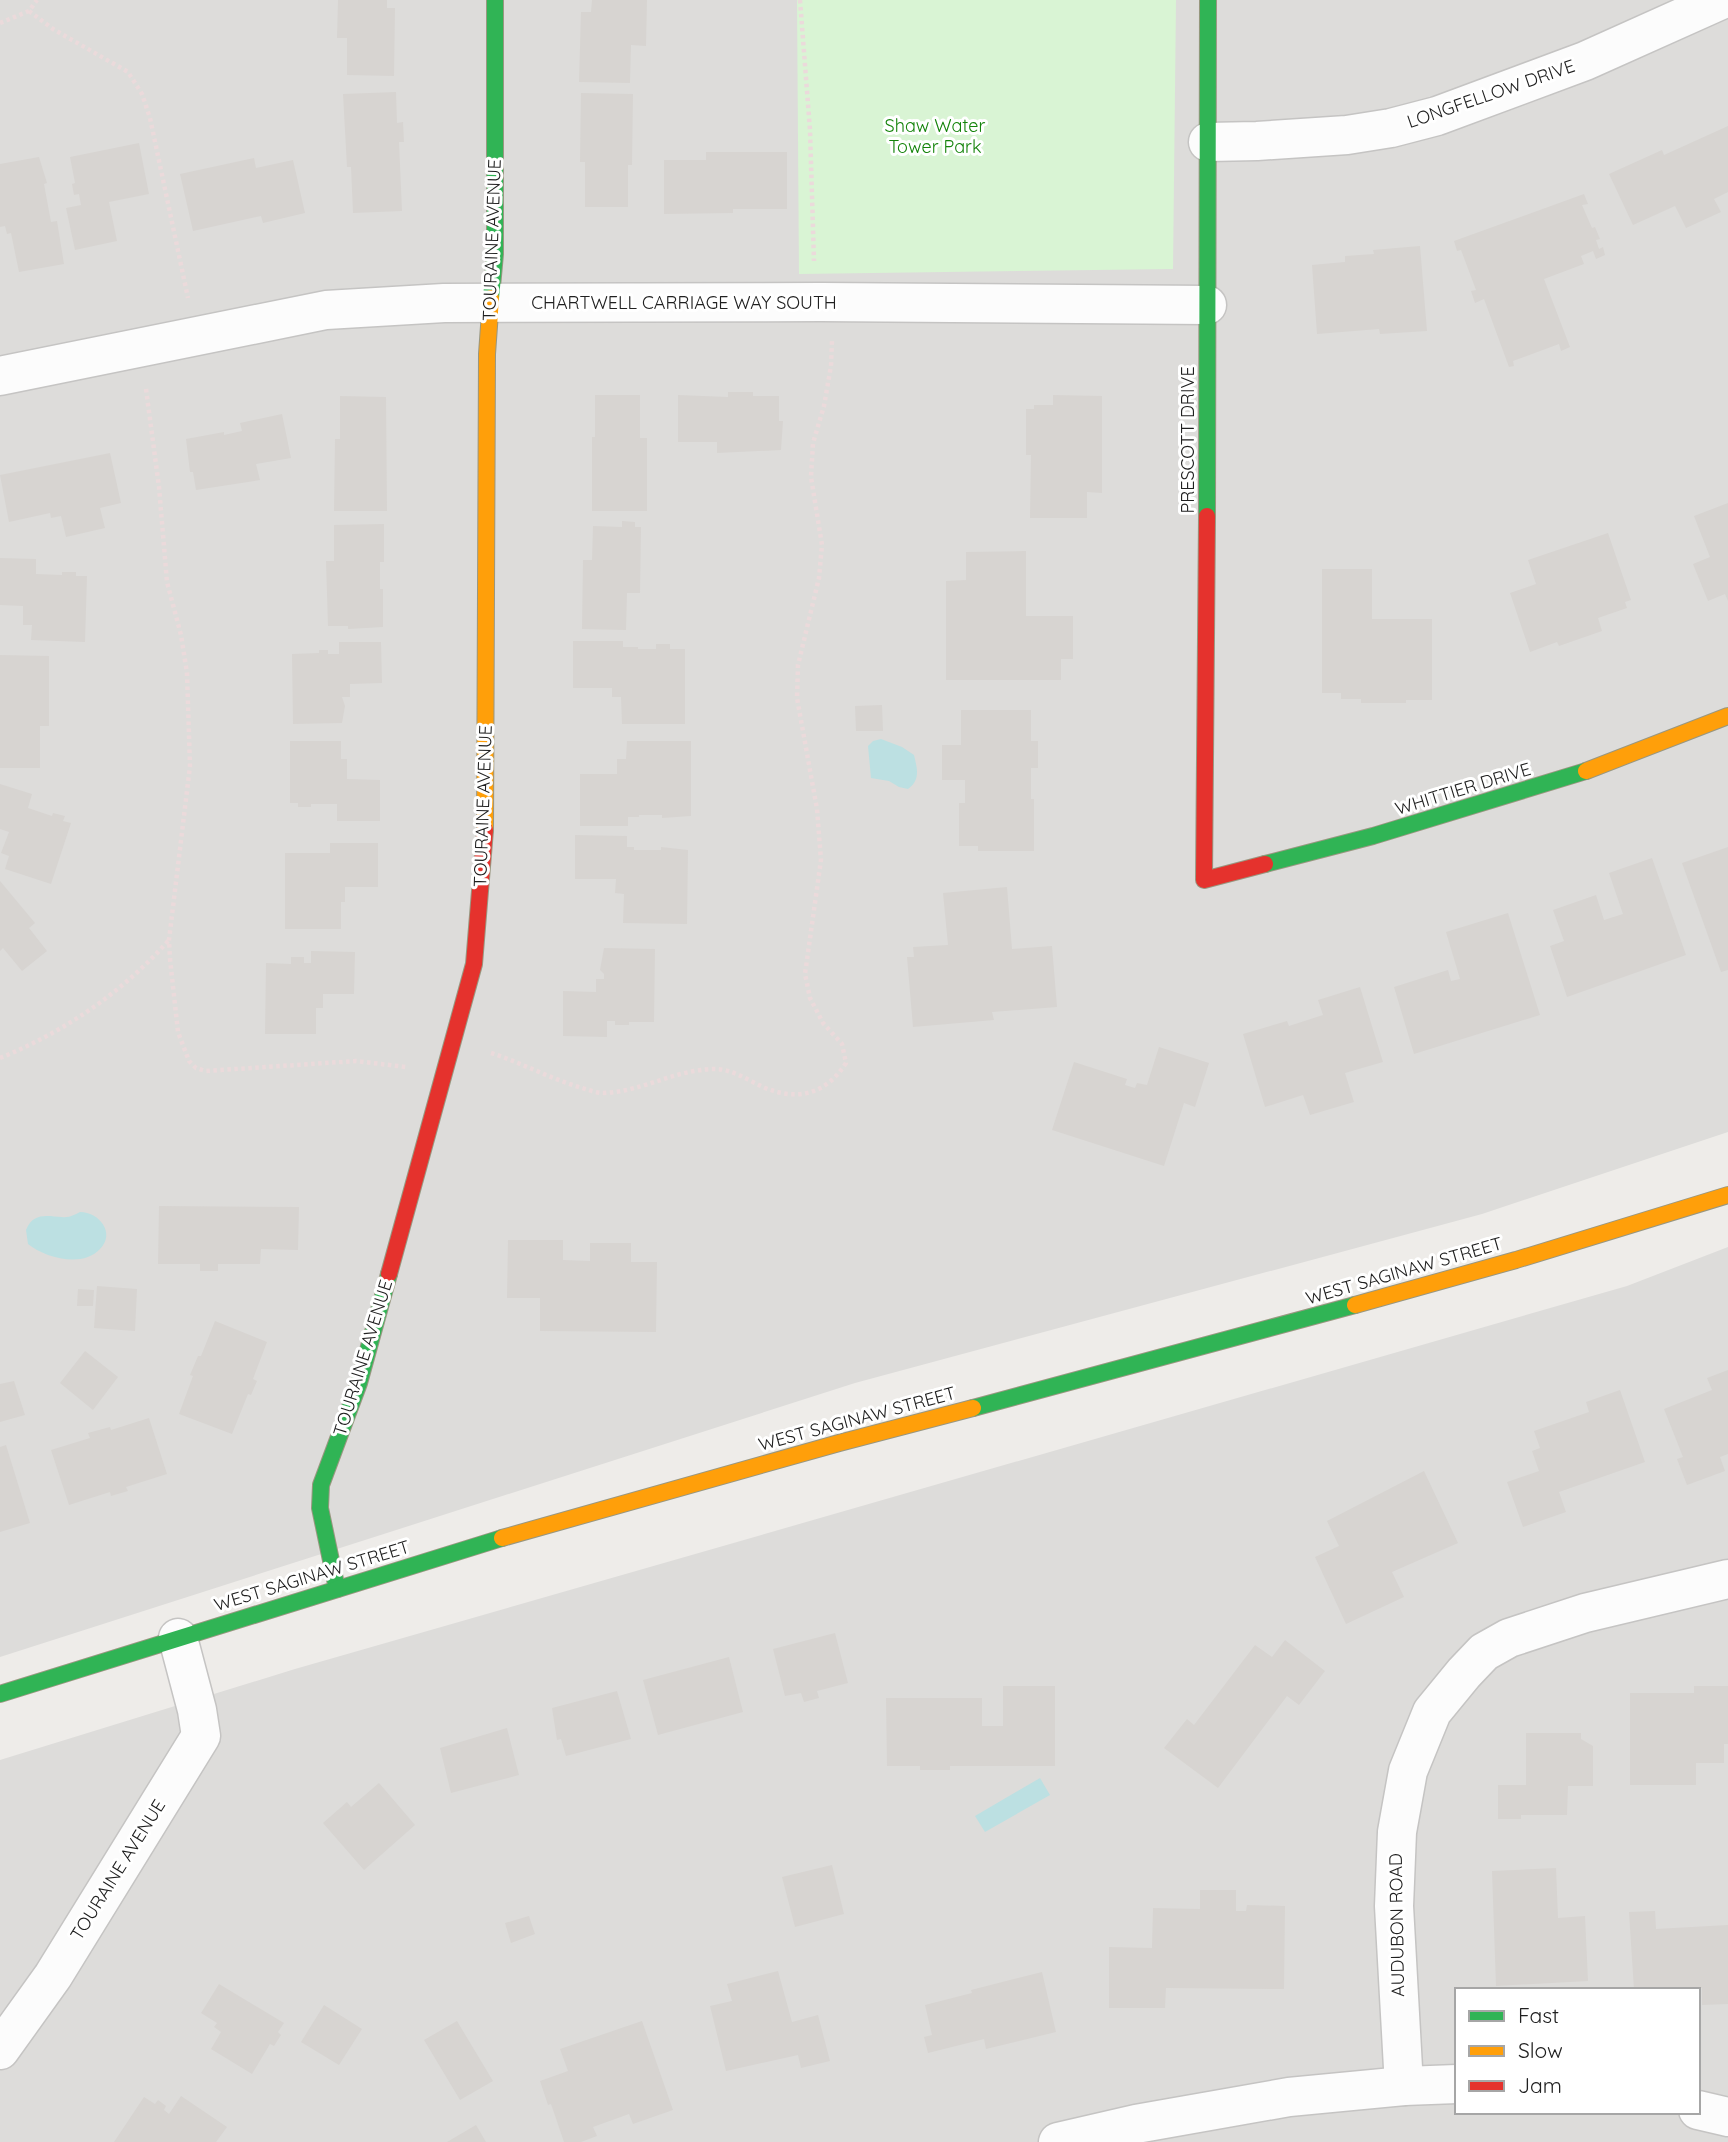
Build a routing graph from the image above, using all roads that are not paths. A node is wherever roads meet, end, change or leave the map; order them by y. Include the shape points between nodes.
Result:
1 (495, 0) edge
2 (1208, 0) edge
3 (1720, 0) edge
4 (1208, 142) junction
5 (492, 304) junction
6 (1207, 305) junction
7 (0, 376) edge
8 (1728, 716) edge
9 (1204, 880) joint
10 (1728, 1195) edge
11 (1728, 1578) edge
12 (337, 1589) junction
13 (178, 1638) junction
14 (0, 1695) edge
15 (0, 2050) edge
16 (1455, 2084) edge
17 (1404, 2086) junction
18 (1700, 2110) edge
19 (1728, 2117) edge
20 (1058, 2142) edge

1 - 5 street, TOURAINE AVENUE
2 - 4 street, PRESCOTT DRIVE
3 - 4 street, LONGFELLOW DRIVE via 1585,61 1426,119 1347,135
4 - 6 street, PRESCOTT DRIVE
5 - 6 street, CHARTWELL CARRIAGE WAY SOUTH
5 - 7 street, CHARTWELL CARRIAGE WAY SOUTH via 326,310
5 - 12 street, TOURAINE AVENUE via 487,368 485,843 474,964 359,1383 321,1485 320,1508
6 - 9 street, PRESCOTT DRIVE
8 - 9 street, WHITTIER DRIVE via 1567,778
10 - 12 street, WEST SAGINAW STREET via 1226,1341 570,1517
11 - 17 street, AUDUBON ROAD via 1585,1613 1509,1638 1484,1652 1432,1712 1408,1770 1397,1832 1394,1906
12 - 13 street, WEST SAGINAW STREET
13 - 14 street, WEST SAGINAW STREET
13 - 15 street, TOURAINE AVENUE via 201,1736 53,1976
16 - 17 street
17 - 20 street via 1289,2097
18 - 19 street

